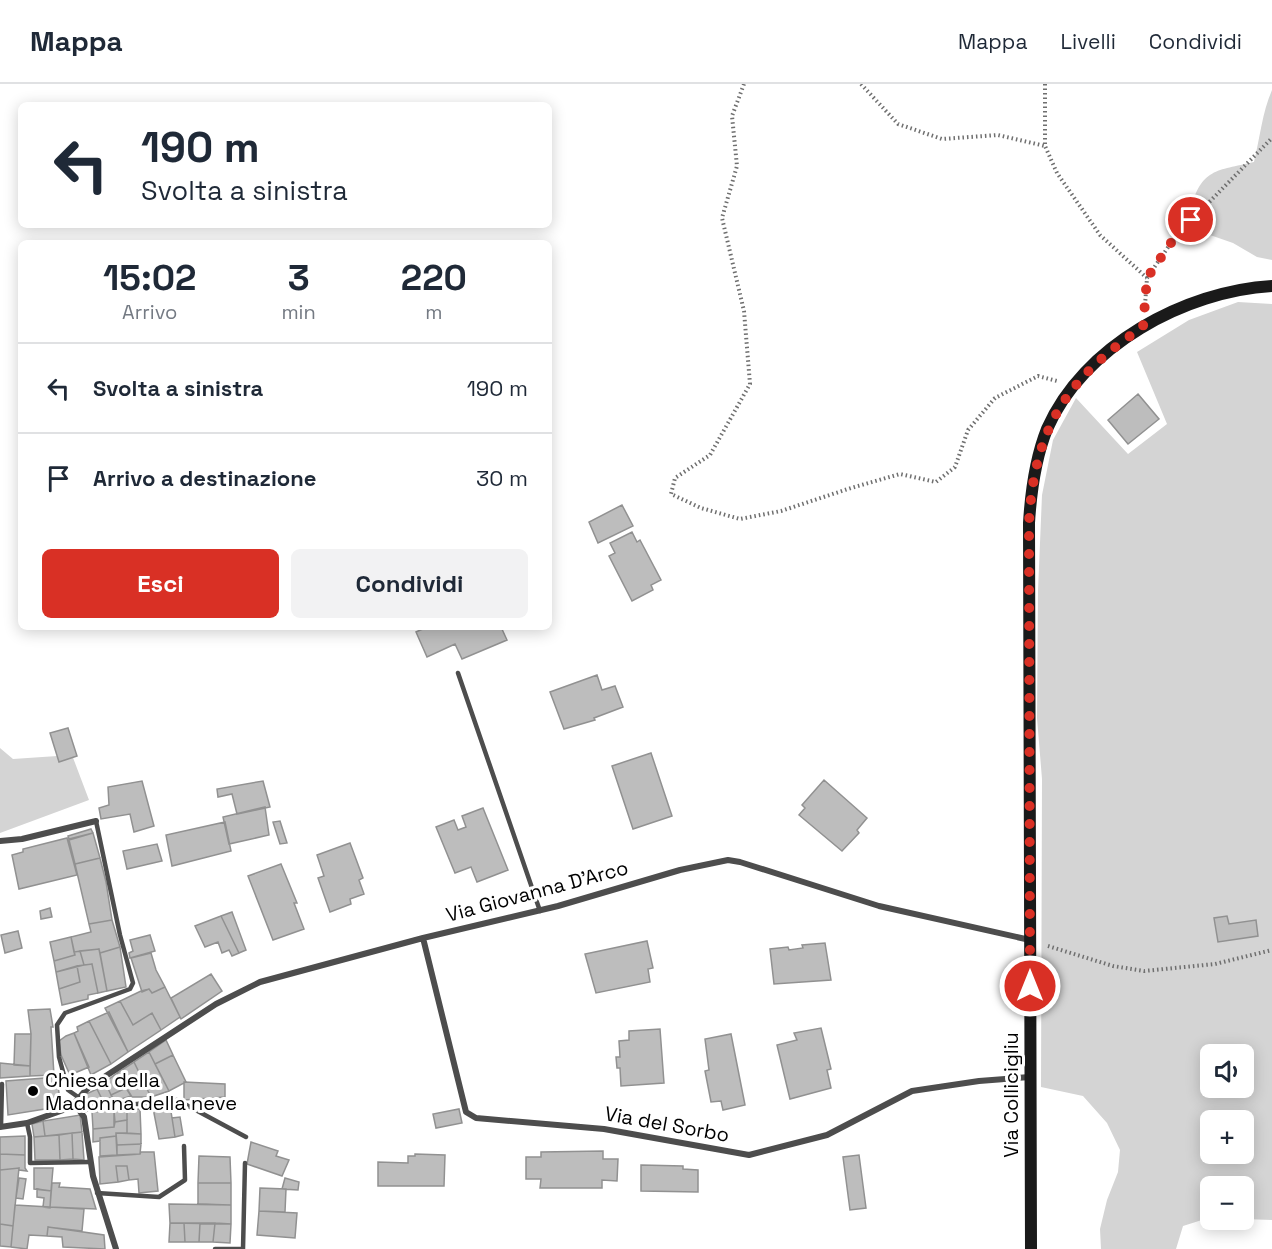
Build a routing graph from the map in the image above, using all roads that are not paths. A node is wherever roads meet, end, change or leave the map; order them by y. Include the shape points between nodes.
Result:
1 (1272, 286) edge
2 (458, 673) dead end
3 (96, 821) joint
4 (0, 841) edge
5 (540, 911) junction
6 (423, 938) junction
7 (1030, 940) junction
8 (1030, 1077) junction
9 (2, 1084) dead end
10 (76, 1100) junction
11 (117, 1106) dead end
12 (90, 1108) dead end
13 (82, 1112) junction
14 (27, 1123) junction
15 (1, 1127) edge
16 (246, 1137) dead end
17 (184, 1146) dead end
18 (90, 1162) junction
19 (245, 1163) dead end
20 (97, 1193) junction
21 (116, 1249) edge
22 (214, 1249) edge
23 (1031, 1249) edge

1 - 7 main road, Via Collicigliu via 1246,288 1192,302 1143,327 1097,362 1075,386 1048,428 1031,494
2 - 5 lane
3 - 4 street
3 - 10 lane via 133,983 130,989 65,1013 57,1025 59,1057 68,1090
5 - 6 street, Via Giovanna D'Arco
5 - 7 street, Via Giovanna D'Arco via 728,860 879,906
6 - 8 street, Via del Sorbo via 466,1112 476,1118 604,1129 749,1155 827,1135 912,1091
6 - 10 street, Via Giovanna D'Arco via 280,975 237,992 92,1085
7 - 8 main road, Via Collicigliu
8 - 23 main road, Via Collicigliu
9 - 15 lane
10 - 13 street
10 - 14 street, Via Giovanna D'Arco via 55,1114
11 - 16 lane via 177,1100
12 - 13 lane
13 - 18 street
14 - 15 street, Via Giovanna D'Arco
14 - 18 lane via 30,1163
17 - 20 lane via 185,1180 159,1197
18 - 20 street
19 - 22 lane via 243,1249
20 - 21 street

